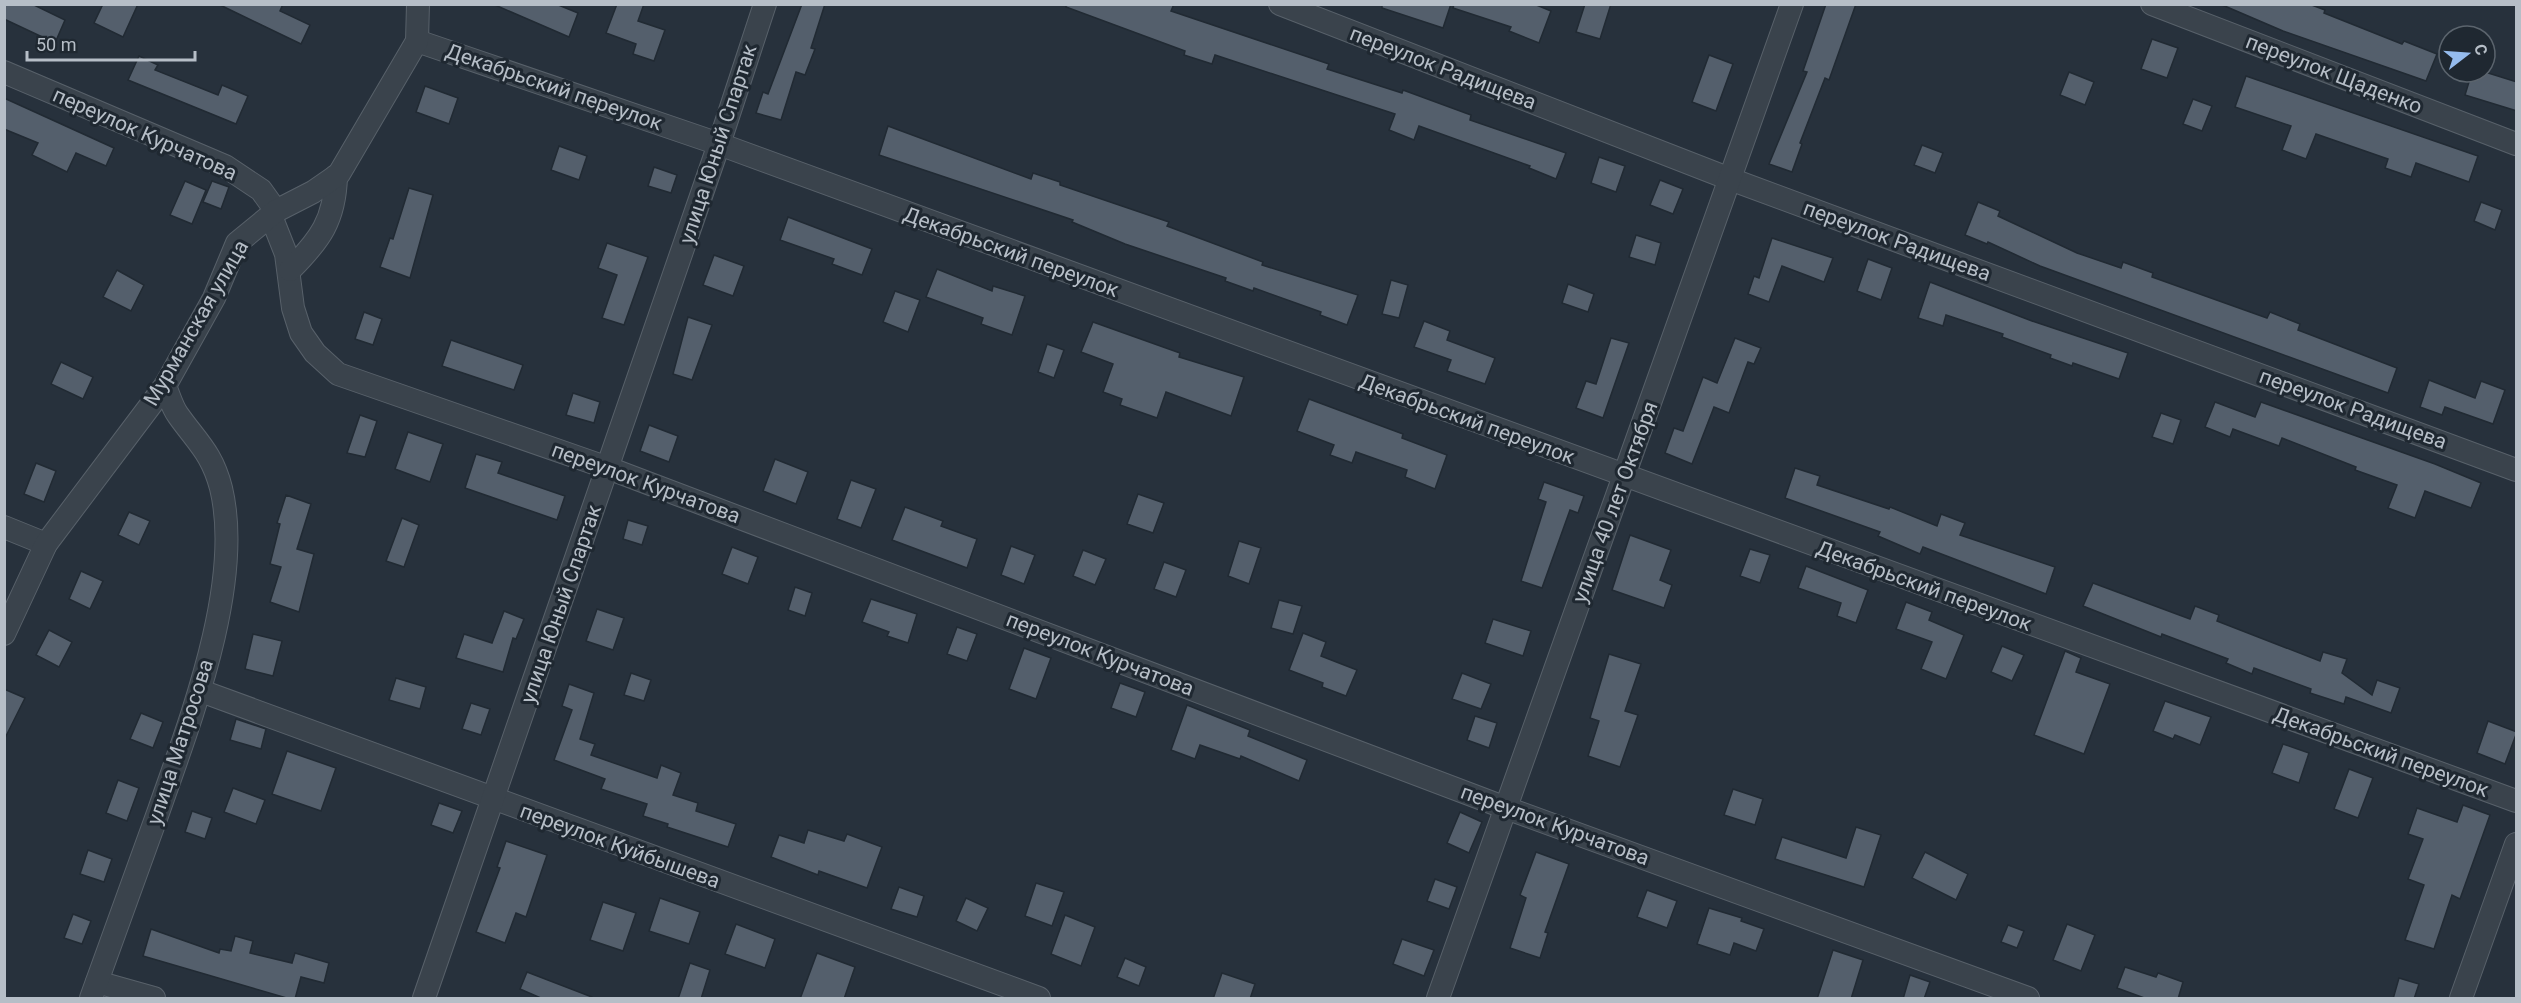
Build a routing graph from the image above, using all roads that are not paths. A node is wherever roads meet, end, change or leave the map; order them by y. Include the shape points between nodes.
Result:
1 (418, 4) edge
2 (765, 4) edge
3 (1280, 4) edge
4 (1792, 4) edge
5 (2152, 4) edge
6 (417, 41) junction
7 (4, 72) edge
8 (720, 144) junction
9 (2517, 144) edge
10 (336, 176) junction
11 (1730, 179) junction
12 (273, 214) junction
13 (290, 270) junction
14 (165, 386) junction
15 (608, 468) junction
16 (2517, 470) edge
17 (1624, 477) junction
18 (4, 527) edge
19 (46, 544) junction
20 (4, 634) edge
21 (201, 691) junction
22 (492, 800) junction
23 (2517, 801) edge
24 (1506, 808) junction
25 (2517, 844) edge
26 (94, 990) edge
27 (154, 999) edge
28 (424, 999) edge
29 (1040, 999) edge
30 (1438, 999) edge
31 (2028, 999) edge
32 (2461, 999) edge

1 - 6 street
2 - 8 street, улица Юный Спартак
3 - 11 street, переулок Радищева
4 - 11 street, улица 40 лет Октября
5 - 9 street, переулок Щаденко
6 - 8 street, Декабрьский переулок
6 - 10 street, Мурманская улица
7 - 12 street, переулок Курчатова via 225,166 261,190
8 - 15 street, улица Юный Спартак
8 - 17 street, Декабрьский переулок
10 - 12 street, Мурманская улица
10 - 13 street via 336,198 328,223 315,245
11 - 16 street, переулок Радищева
11 - 17 street, улица 40 лет Октября
12 - 13 street, переулок Курчатова
12 - 14 street, Мурманская улица via 237,243 214,298
13 - 15 street, переулок Курчатова via 293,308 301,333 315,353 338,374
14 - 19 street, Мурманская улица
14 - 21 street, улица Матросова via 177,414 210,458 221,489 226,554
15 - 22 street, улица Юный Спартак
15 - 24 street, переулок Курчатова
17 - 23 street, Декабрьский переулок
17 - 24 street, улица 40 лет Октября
18 - 19 street
19 - 20 street, Мурманская улица
21 - 22 street, переулок Куйбышева
21 - 26 street, улица Матросова
22 - 28 street, улица Юный Спартак
22 - 29 street, переулок Куйбышева
24 - 30 street, улица 40 лет Октября
24 - 31 street, переулок Курчатова
25 - 32 street
26 - 27 street

